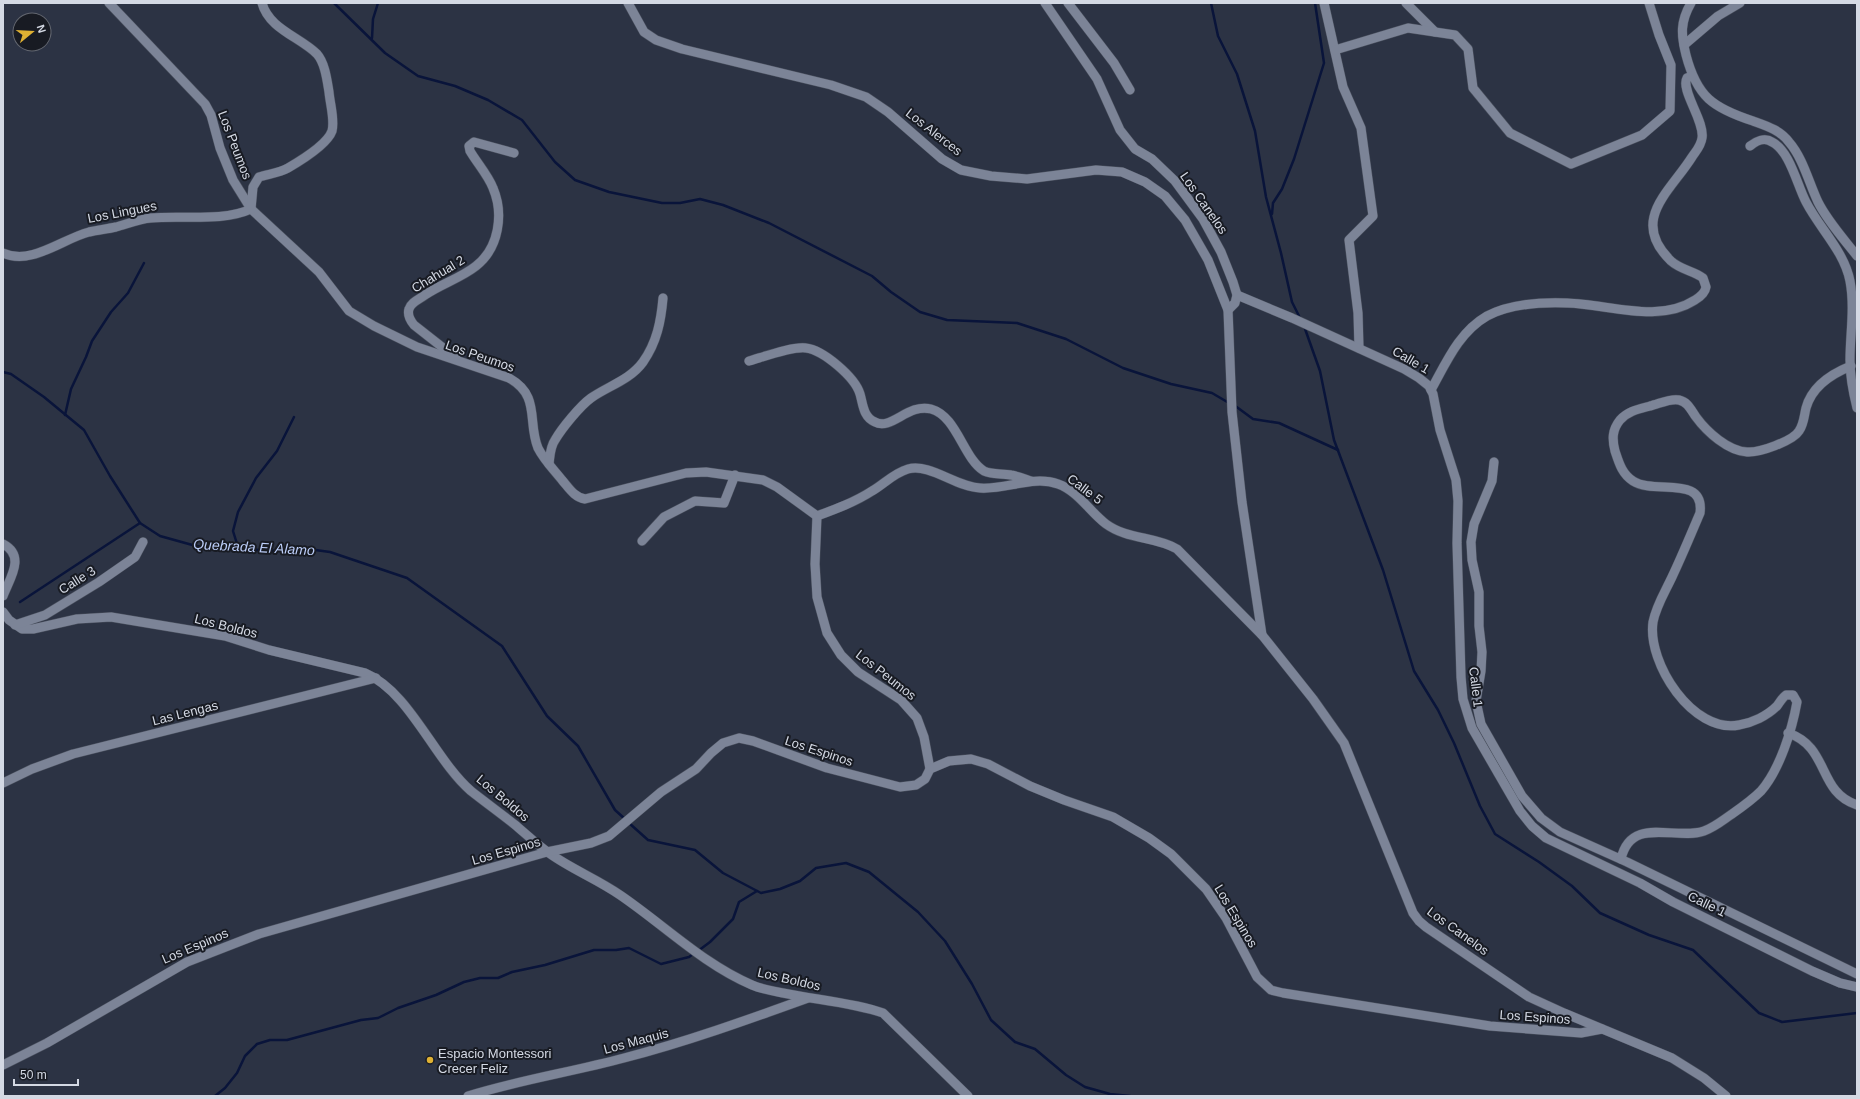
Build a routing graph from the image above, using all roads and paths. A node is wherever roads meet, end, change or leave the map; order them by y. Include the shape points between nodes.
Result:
1 (109, 3) edge
2 (262, 3) edge
3 (628, 3) edge
4 (1045, 3) edge
5 (1068, 3) edge
6 (1324, 3) edge
7 (1406, 3) edge
8 (1644, 3) edge
9 (1650, 3) edge
10 (1691, 3) edge
11 (1740, 3) edge
12 (1653, 14) junction
13 (1435, 32) junction
14 (1684, 45) junction
15 (1335, 50) junction
16 (1692, 76) junction
17 (1130, 90) dead end
18 (1750, 146) dead end
19 (514, 153) dead end
20 (251, 209) junction
21 (3, 253) edge
22 (1857, 256) edge
23 (1237, 295) junction
24 (663, 298) dead end
25 (1228, 310) junction
26 (1359, 348) junction
27 (749, 361) dead end
28 (463, 364) junction
29 (1850, 366) junction
30 (1431, 390) junction
31 (1857, 408) edge
32 (1494, 462) dead end
33 (549, 464) junction
34 (735, 475) junction
35 (1033, 482) junction
36 (817, 516) junction
37 (143, 542) dead end
38 (642, 542) dead end
39 (3, 544) edge
40 (3, 596) edge
41 (3, 612) edge
42 (15, 625) junction
43 (1262, 635) junction
44 (376, 678) junction
45 (1788, 733) junction
46 (930, 769) junction
47 (3, 784) edge
48 (1857, 805) edge
49 (547, 852) junction
50 (1622, 859) junction
51 (1857, 974) edge
52 (1857, 987) edge
53 (808, 998) junction
54 (1602, 1029) junction
55 (3, 1065) edge
56 (468, 1096) edge
57 (968, 1096) edge
58 (1726, 1096) edge

1 - 20 street, Los Peumos via 205,104 233,180
2 - 20 street via 268,16 318,55 327,78 332,130 322,145 288,168 259,178 253,187
3 - 25 street, Los Alerces via 644,32 656,40 682,50 831,86 866,98 888,112 942,159 961,170 1027,179 1096,170 1122,172 1145,182 1165,196 1185,220 1208,260
4 - 23 street, Los Canelos via 1097,79 1120,130 1135,149 1152,159 1175,181 1203,219 1222,252
5 - 17 street via 1114,63
6 - 15 street
7 - 13 street
8 - 12 street
9 - 12 street
10 - 14 street via 1684,14 1682,26
11 - 14 street via 1718,16
12 - 13 street via 1658,35 1671,65 1670,111 1642,135 1571,164 1510,133 1473,88 1468,48 1455,35
13 - 15 street via 1408,28
14 - 16 street
15 - 26 street via 1343,87 1361,128 1373,216 1349,240 1358,313
16 - 22 street via 1706,97 1715,105 1730,114 1769,126 1785,137 1796,152 1826,214
16 - 30 street via 1687,78 1685,86 1700,122 1701,142 1686,167 1658,203 1653,223 1656,238 1667,256 1680,267 1703,278 1706,287 1702,294 1684,306 1655,311 1630,311 1566,303 1535,304 1502,310 1478,322 1465,334 1454,348
18 - 29 street via 1758,141 1769,140 1783,152 1800,190 1845,264 1852,306
19 - 28 street, Chahual 2 via 474,142 468,146 493,187 497,203 497,234 491,248 477,266 433,290 412,304 409,309 409,319 414,325
20 - 21 street, Los Lingues via 234,214 149,218 80,234 35,254 22,257
20 - 28 street, Los Peumos via 319,272 349,311 417,347
23 - 25 street via 1235,303
23 - 26 street, Calle 1
24 - 33 street via 661,323 643,363 628,378 590,398 554,441
25 - 43 street via 1232,412 1242,502
26 - 30 street, Calle 1 via 1412,373
27 - 35 street via 797,348 814,351 855,382 864,411 874,422 889,424 905,413 931,409 945,418 983,470
28 - 33 street, Los Peumos via 509,378 527,393 539,448
29 - 31 street
29 - 45 street via 1816,388 1806,406 1800,430 1794,437 1757,451 1740,451 1723,442 1708,430 1686,403 1676,399 1626,414 1617,425 1612,440 1622,469 1633,481 1650,487 1687,489 1695,494 1701,505 1700,513 1677,568 1660,600 1653,622 1654,646 1669,679 1680,696 1695,711 1713,722 1726,726 1753,721 1774,709 1786,694 1793,695 1797,702
30 - 52 street, Calle 1 via 1458,490 1457,543 1463,699 1472,728 1520,811 1539,832 1554,843 1640,883 1812,971
32 - 50 street via 1492,481 1474,524 1471,542 1478,586 1482,652 1476,701 1478,716 1517,788 1534,811 1560,832
33 - 34 street, Los Peumos via 575,495 585,499 686,473
34 - 36 street, Los Peumos via 763,480
34 - 38 street via 724,503 695,501 664,517
35 - 36 street, Calle 5 via 1002,488 979,488 959,484 924,468 909,469 895,475 871,492
35 - 43 street, Calle 5 via 1059,484 1106,524 1124,534 1166,542 1177,549
36 - 46 street, Los Peumos via 817,597 827,633 841,655 858,672 901,700 917,718 924,737
37 - 42 street, Calle 3 via 135,557 99,582 46,614
39 - 40 street via 11,548 16,561
41 - 42 street
42 - 44 street, Los Boldos via 22,629 33,629 77,619 111,617 225,636
43 - 54 street, Los Canelos via 1344,743 1390,859 1418,921 1529,997
44 - 47 street, Las Lengas via 73,754 32,769
44 - 49 street, Los Boldos via 387,686 405,707 443,759 470,789
45 - 48 street via 1808,744 1816,754 1832,787 1841,796
45 - 50 street via 1778,764 1767,783 1752,799 1723,821 1695,834 1663,831 1643,835 1628,845
46 - 49 street, Los Espinos via 925,779 916,785 900,787 827,768 739,738 723,743 696,770 661,792 609,836 591,844
46 - 54 street, Los Espinos via 949,761 971,759 982,762 1064,800 1113,817 1149,838 1171,854 1206,889 1226,918 1257,977 1271,990 1490,1026 1581,1033
49 - 53 street, Los Boldos via 577,872 619,894 696,952 737,978 754,986
49 - 55 street, Los Espinos via 259,934 212,952 168,972 47,1043
50 - 51 street
53 - 56 street, Los Maquis via 686,1041 623,1059 541,1076
53 - 57 street, Los Boldos via 869,1008 883,1013
54 - 58 street, Los Canelos via 1672,1058 1704,1078

